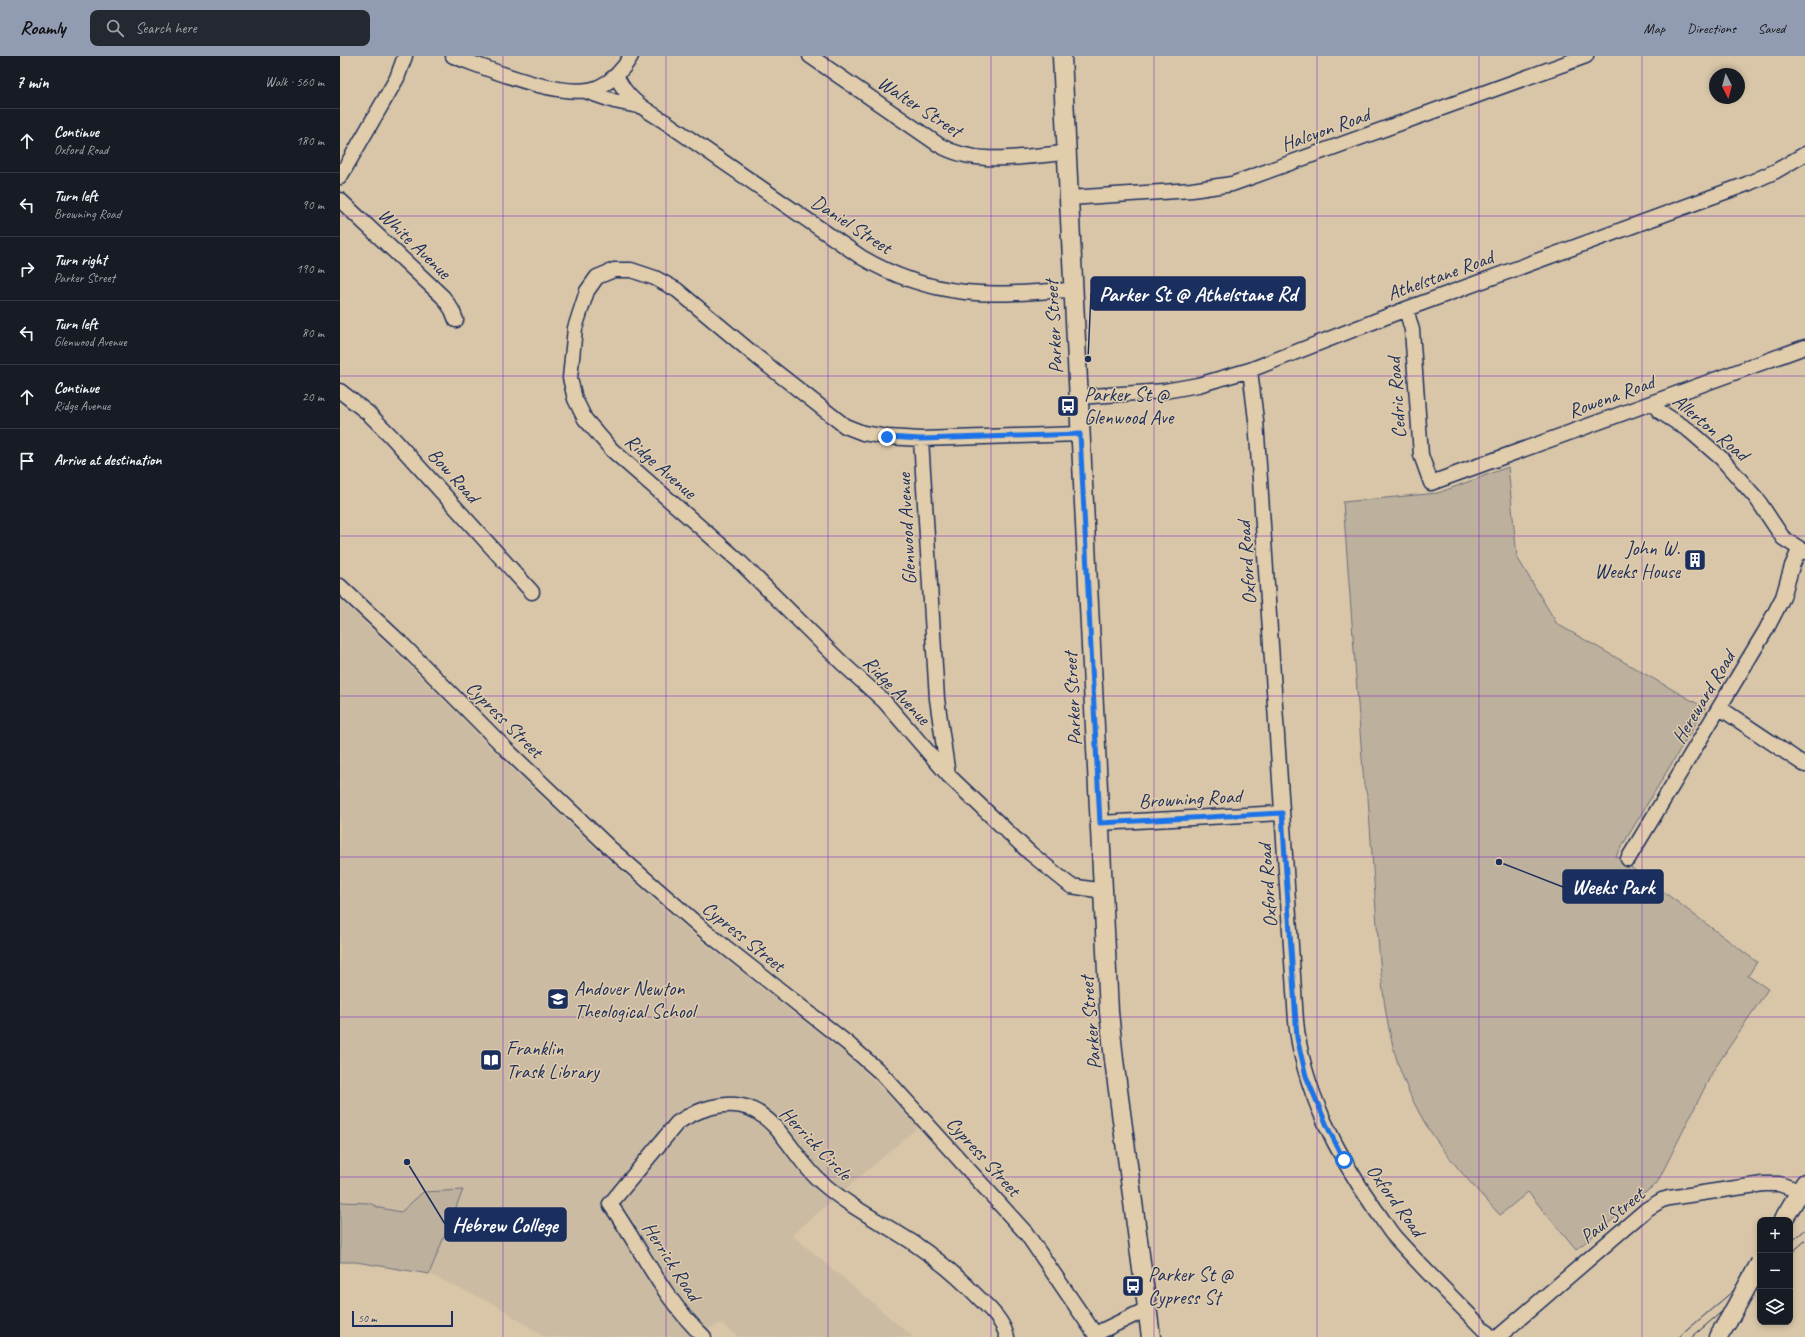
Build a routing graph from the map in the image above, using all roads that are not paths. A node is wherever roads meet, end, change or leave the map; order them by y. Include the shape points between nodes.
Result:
1 (405, 56) edge
2 (452, 56) edge
3 (631, 56) edge
4 (810, 56) edge
5 (1062, 56) edge
6 (1586, 56) edge
7 (617, 77) junction
8 (582, 90) junction
9 (638, 106) junction
10 (1066, 153) junction
11 (1805, 154) edge
12 (340, 177) edge
13 (1069, 198) junction
14 (340, 200) edge
15 (1073, 290) junction
16 (1406, 309) junction
17 (456, 320) dead end
18 (1805, 347) edge
19 (1250, 370) junction
20 (340, 390) edge
21 (1078, 397) junction
22 (1653, 402) junction
23 (1080, 434) junction
24 (921, 439) junction
25 (1431, 483) joint
26 (1802, 551) edge
27 (340, 586) edge
28 (532, 592) dead end
29 (1720, 708) junction
30 (1805, 765) edge
31 (948, 775) junction
32 (1282, 813) junction
33 (1100, 823) junction
34 (1628, 859) dead end
35 (1103, 891) junction
36 (1802, 1187) edge
37 (610, 1204) joint
38 (1785, 1217) edge
39 (1757, 1268) edge
40 (1146, 1309) junction
41 (1096, 1335) edge
42 (704, 1337) edge
43 (1008, 1337) edge
44 (1151, 1337) edge
45 (1491, 1337) edge
46 (1498, 1337) edge
47 (1718, 1337) edge

1 - 12 street via 396,78
2 - 8 street via 542,86
3 - 7 street
4 - 10 street, Walter Street via 949,151 968,157 988,159
5 - 10 main road, Parker Street
6 - 13 street, Halcyon Road via 1232,184 1192,190
7 - 8 street via 598,88
7 - 9 street, Daniel Street
8 - 9 street, Daniel Street
9 - 15 street, Daniel Street via 861,257 887,271 928,285 965,292 990,294
10 - 13 main road, Parker Street
11 - 16 street, Athelstane Road via 1747,184
13 - 15 main road, Parker Street
14 - 17 street, White Avenue via 443,297
15 - 21 main road, Parker Street
16 - 19 street, Athelstane Road
16 - 25 street, Cedric Road via 1412,330 1420,455
18 - 22 street, Rowena Road
19 - 21 street, Athelstane Road via 1198,385 1165,391
19 - 32 street, Oxford Road via 1256,420
20 - 28 street, Bow Road via 387,432
21 - 23 main road, Parker Street
22 - 25 street, Rowena Road
22 - 26 street, Allerton Road via 1659,411 1701,439 1726,463 1757,499 1776,531
23 - 24 street
23 - 33 main road, Parker Street
24 - 31 street, Glenwood Avenue via 937,699
24 - 31 street, Ridge Avenue via 863,433 845,426 676,290 654,278 631,270 614,270 597,277 587,291 575,328 570,378 575,399 585,419 612,450 739,561 884,701
26 - 29 street, Hereward Road via 1766,630
27 - 41 street, Cypress Street via 611,849 704,931 880,1072 1026,1233
29 - 30 street
29 - 34 street, Hereward Road
31 - 35 street, Ridge Avenue via 1030,853 1071,886
32 - 33 street, Browning Road
32 - 45 street, Oxford Road via 1297,1038 1304,1070 1313,1094 1353,1176 1393,1235
33 - 35 main road, Parker Street
35 - 40 main road, Parker Street via 1112,1044
36 - 38 main road
36 - 46 street, Paul Street via 1763,1184 1662,1200 1642,1214
37 - 42 street, Herrick Road via 664,1291
37 - 43 street, Herrick Circle via 670,1130 684,1119 702,1110 720,1106 736,1105 750,1108 763,1116 779,1132 824,1185 914,1243 965,1284 999,1320
39 - 47 main road, bridge
40 - 41 street
40 - 44 main road, Parker Street

